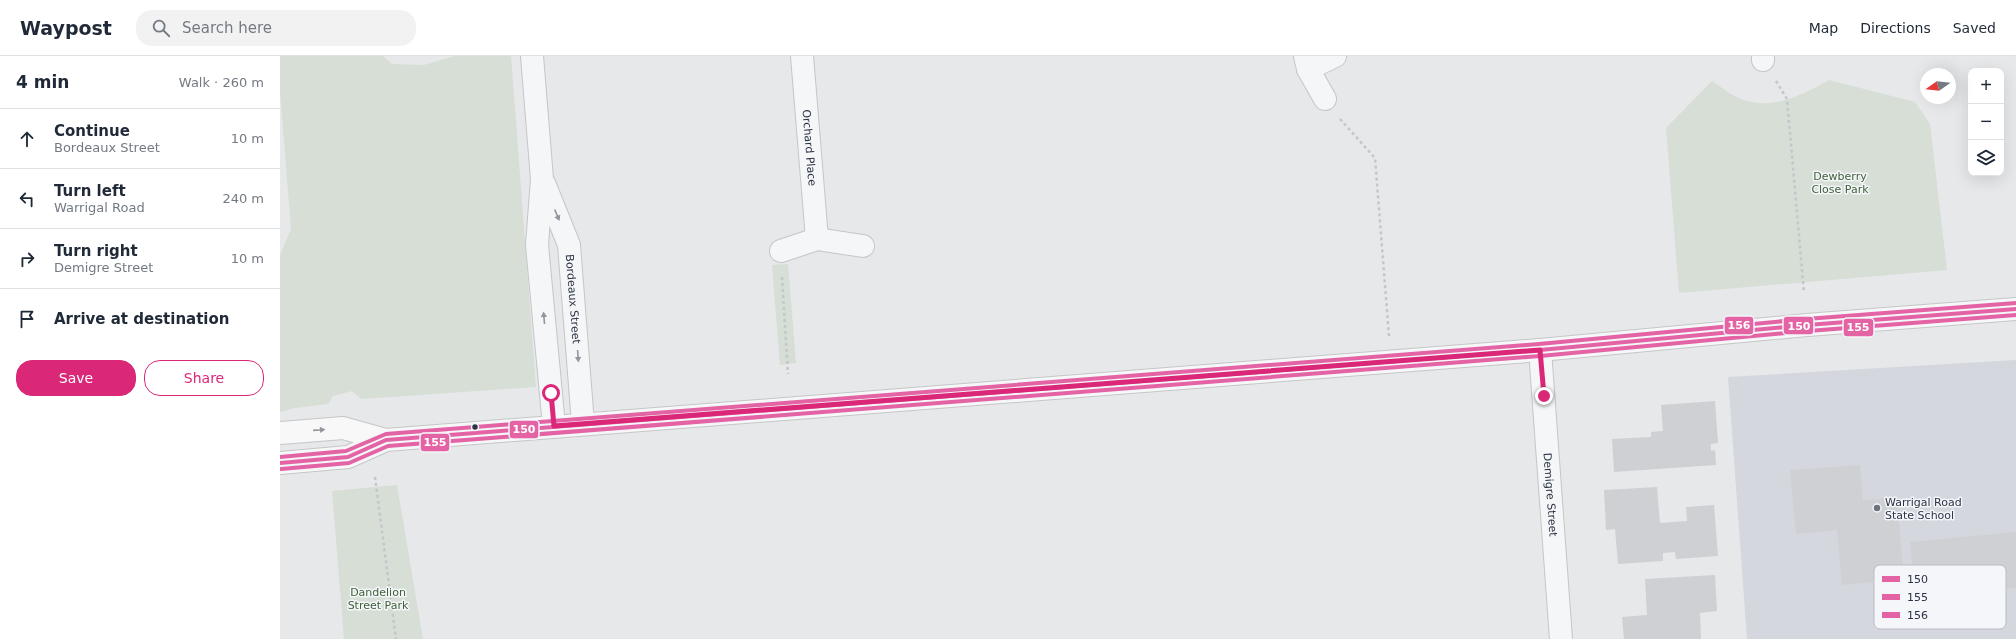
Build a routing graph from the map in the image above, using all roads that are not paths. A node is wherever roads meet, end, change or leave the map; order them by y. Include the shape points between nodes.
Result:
1 (532, 56) edge
2 (802, 56) edge
3 (1335, 56) edge
4 (1306, 62) edge
5 (1326, 99) road end
6 (542, 179) junction
7 (817, 239) junction
8 (863, 246) dead end
9 (781, 251) road end
10 (2016, 308) edge
11 (1540, 350) junction
12 (583, 424) junction
13 (554, 426) junction
14 (280, 433) edge
15 (386, 440) junction
16 (280, 463) edge
17 (1561, 639) edge

1 - 6 street, Bordeaux Street
2 - 7 street, Orchard Place
3 - 4 street
4 - 5 street
6 -> 12 street, Bordeaux Street via 569,245
13 -> 6 street, Bordeaux Street via 537,245
7 - 8 street
7 - 9 street
10 - 11 main road
11 - 12 main road
11 - 17 street, Demigre Street
12 - 13 main road
13 - 15 main road
14 -> 15 main road via 343,428
15 - 16 main road via 348,457

